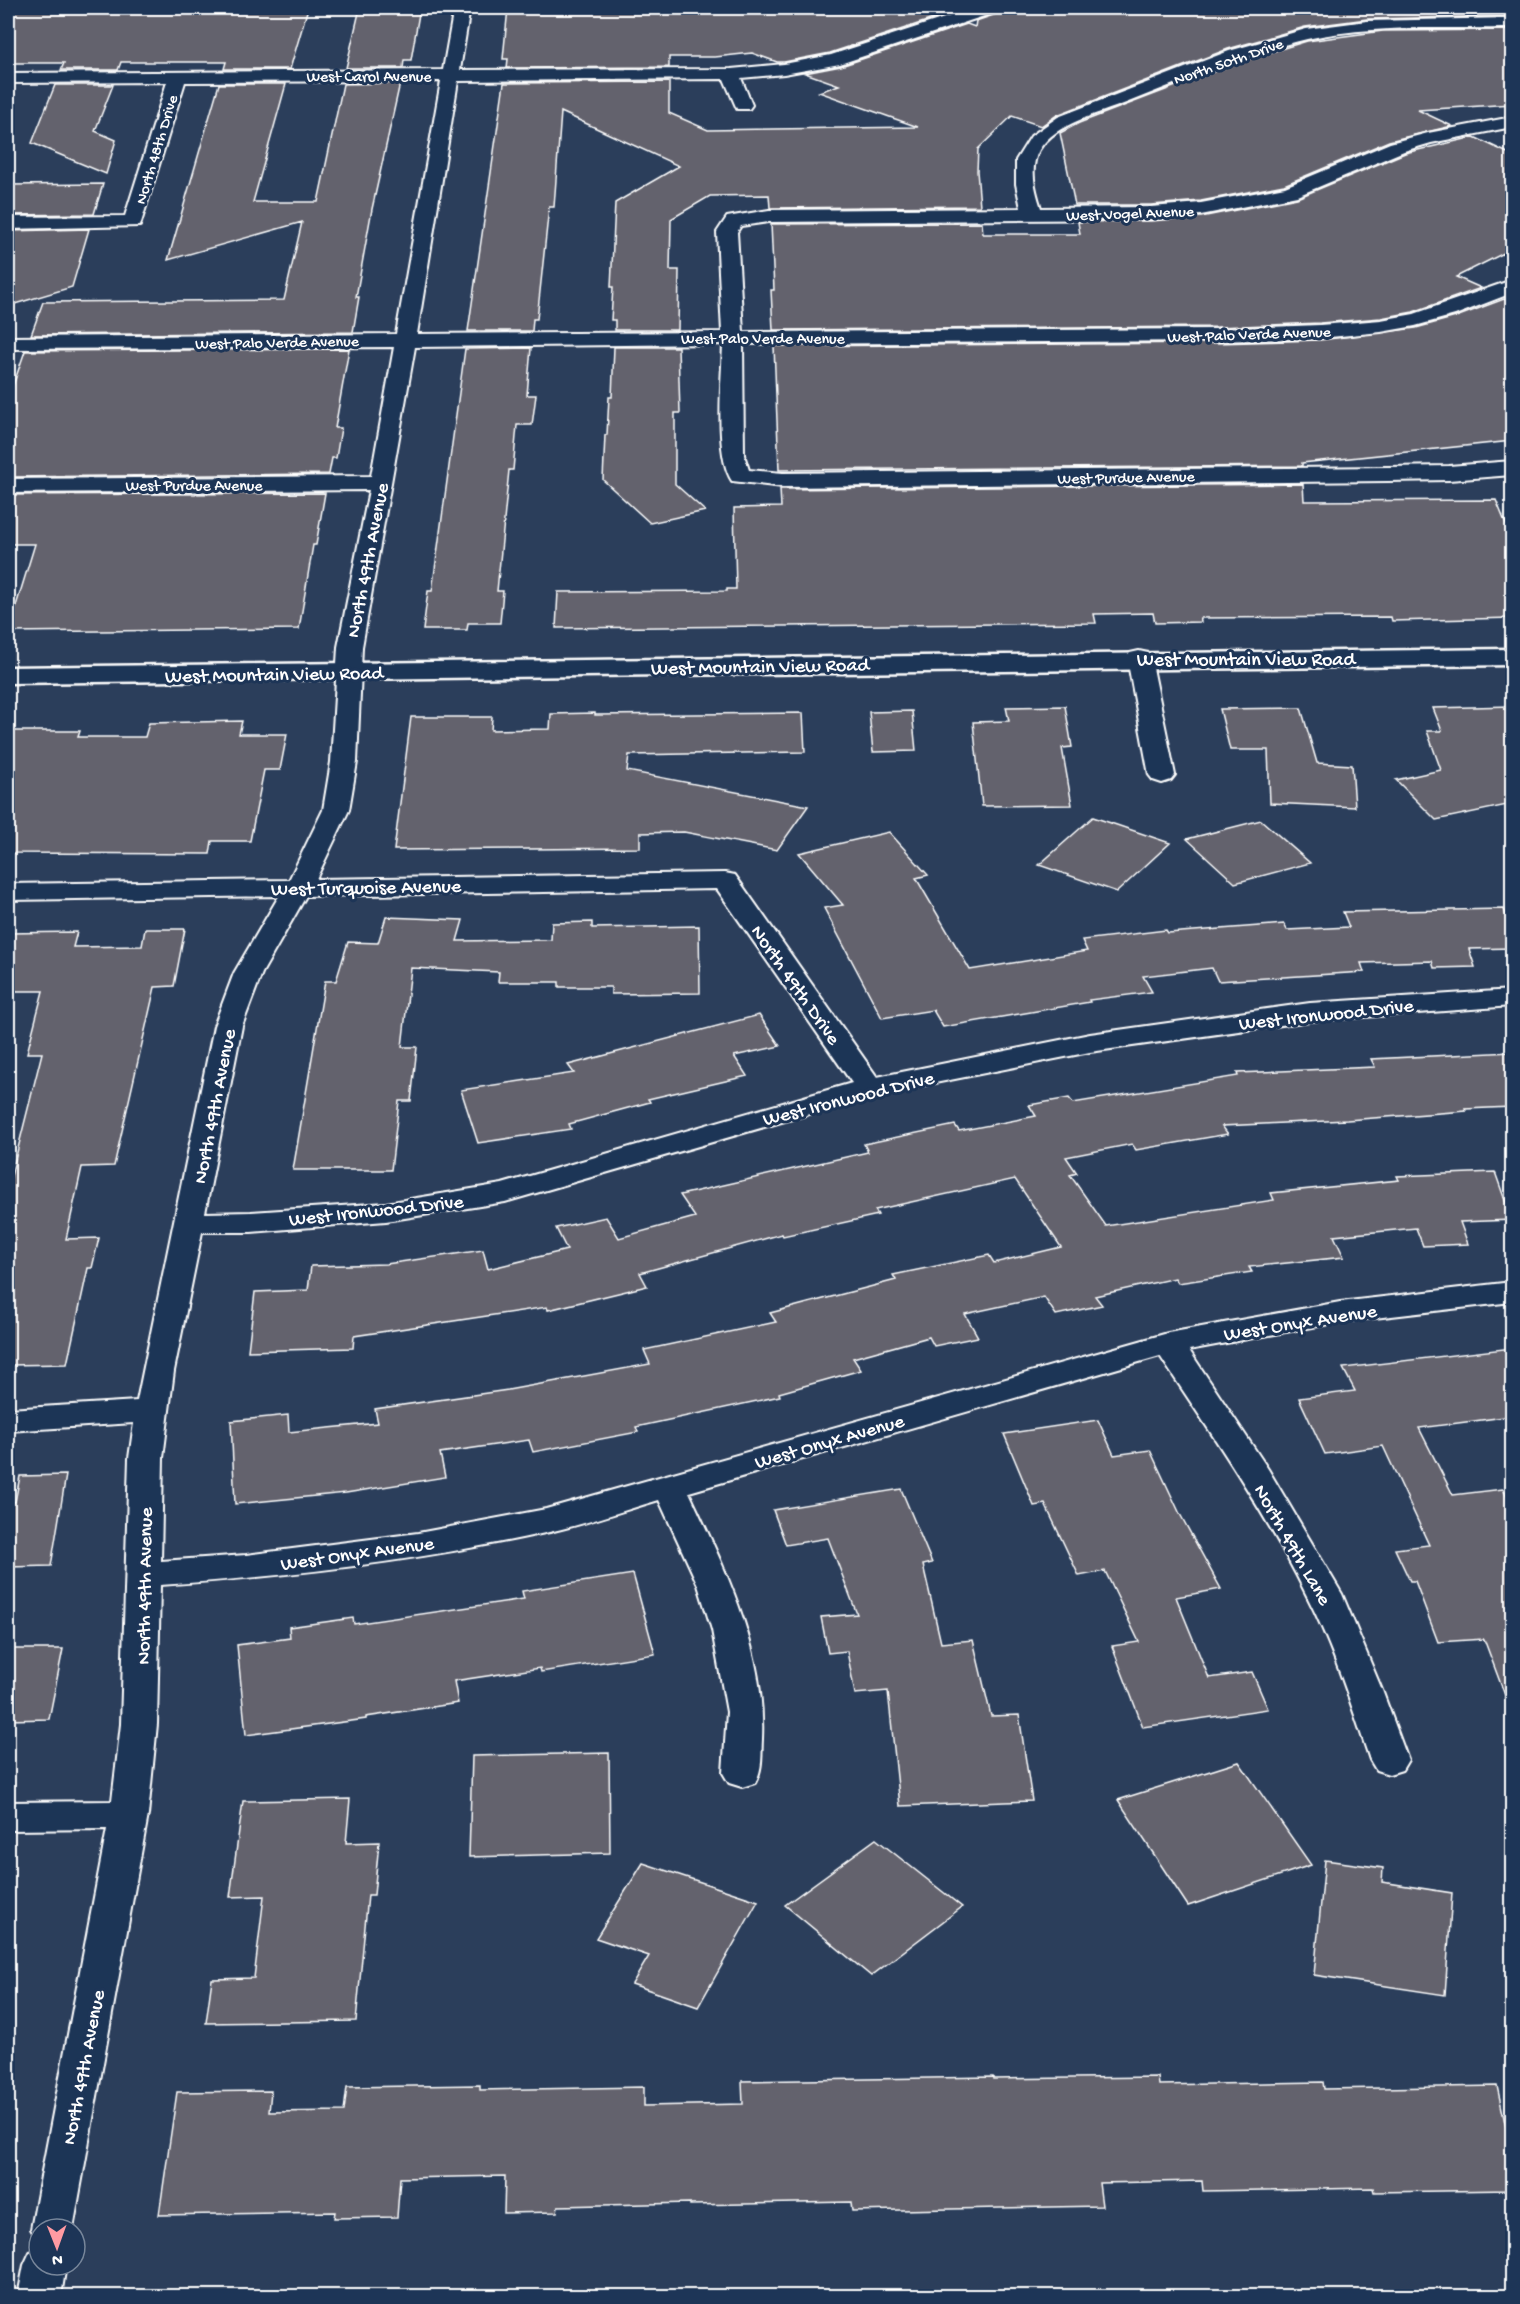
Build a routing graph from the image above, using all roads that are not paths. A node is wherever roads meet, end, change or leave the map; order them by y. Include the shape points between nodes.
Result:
1 (462, 8) edge
2 (990, 8) edge
3 (1512, 23) edge
4 (731, 74) junction
5 (452, 75) junction
6 (178, 76) junction
7 (8, 78) edge
8 (743, 105) dead end
9 (1512, 122) edge
10 (1033, 215) junction
11 (8, 223) edge
12 (1512, 286) edge
13 (733, 337) junction
14 (405, 339) junction
15 (8, 344) edge
16 (1512, 468) edge
17 (381, 483) junction
18 (8, 486) edge
19 (1512, 657) edge
20 (1139, 658) junction
21 (348, 672) junction
22 (8, 675) edge
23 (1162, 775) dead end
24 (725, 881) joint
25 (297, 888) junction
26 (8, 892) edge
27 (1512, 998) edge
28 (870, 1087) junction
29 (189, 1223) junction
30 (1512, 1292) edge
31 (1168, 1343) junction
32 (152, 1411) junction
33 (8, 1420) edge
34 (669, 1486) junction
35 (143, 1574) junction
36 (1389, 1760) dead end
37 (742, 1773) dead end
38 (129, 1815) junction
39 (8, 1816) edge
40 (54, 2217) edge
41 (43, 2277) edge
42 (39, 2296) edge

1 - 5 street, North 49th Avenue
2 - 4 street, West Carol Avenue via 834,60
3 - 10 street, North 50th Drive via 1367,26 1306,34 1235,55 1064,121 1044,131 1029,147 1023,162
4 - 5 street, West Carol Avenue
4 - 8 street
5 - 6 street, West Carol Avenue
5 - 14 street, North 49th Avenue
6 - 7 street, West Carol Avenue
6 - 11 street, North 48th Drive via 133,222
9 - 10 street, West Vogel Avenue via 1397,147 1290,192 1251,201 1152,213
10 - 13 street, West Vogel Avenue via 769,216 734,220 727,232
12 - 13 street, West Palo Verde Avenue via 1470,304 1384,326 1302,333
13 - 14 street, West Palo Verde Avenue
13 - 16 street, West Purdue Avenue via 733,455 740,476 783,480 1388,474
14 - 15 street, West Palo Verde Avenue
14 - 17 street, North 49th Avenue
17 - 18 street, West Purdue Avenue
17 - 21 street, North 49th Avenue
19 - 20 street, West Mountain View Road
20 - 21 street, West Mountain View Road
20 - 23 street
21 - 22 street, West Mountain View Road
21 - 25 street, North 49th Avenue via 344,762 336,810
24 - 25 street, West Turquoise Avenue
24 - 28 street, North 49th Drive
25 - 26 street, West Turquoise Avenue
25 - 29 street, North 49th Avenue via 248,973 228,1026
27 - 28 street, West Ironwood Drive via 1310,1012 1090,1043
28 - 29 street, West Ironwood Drive via 505,1193 386,1212
29 - 32 street, North 49th Avenue
30 - 31 street, West Onyx Avenue via 1340,1312
31 - 34 street, West Onyx Avenue
31 - 36 street, North 49th Lane via 1256,1477 1324,1593
32 - 33 street
32 - 35 street, North 49th Avenue via 146,1458
34 - 35 street, West Onyx Avenue via 546,1521 418,1545 246,1567
34 - 37 street via 715,1585 730,1630 745,1712
35 - 38 street, North 49th Avenue via 139,1724
38 - 39 street
38 - 40 street, North 49th Avenue
41 - 42 street

